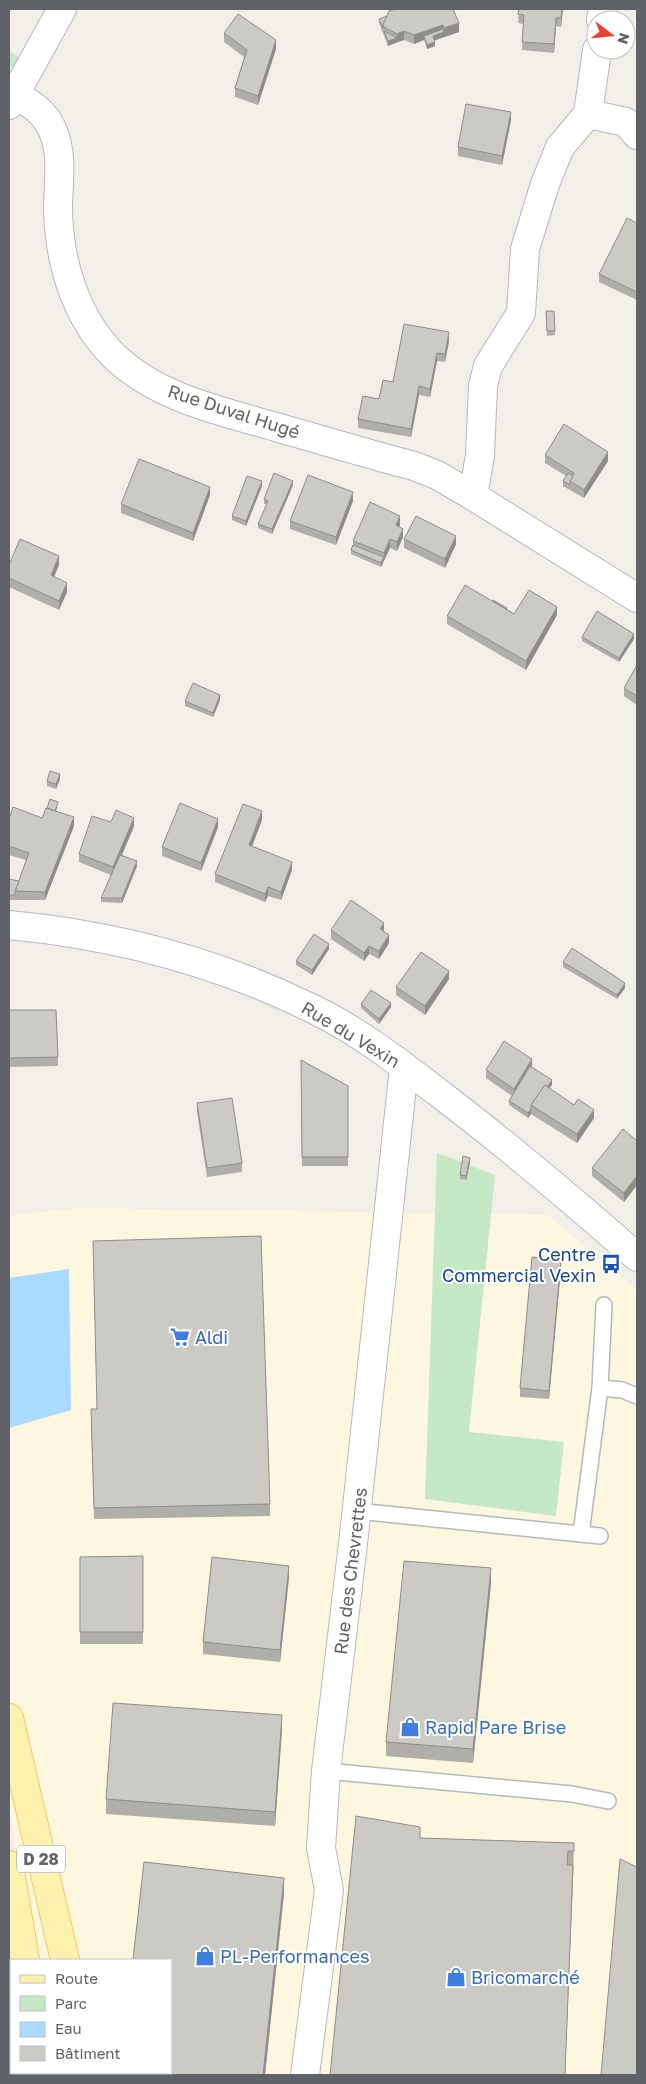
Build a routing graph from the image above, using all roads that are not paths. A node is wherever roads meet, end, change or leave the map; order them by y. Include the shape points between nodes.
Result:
1 (62, 9) edge
2 (596, 60) edge
3 (11, 97) edge
4 (588, 114) junction
5 (637, 135) edge
6 (473, 496) junction
7 (637, 598) edge
8 (9, 925) edge
9 (404, 1067) junction
10 (634, 1249) edge
11 (604, 1305) dead end
12 (600, 1388) junction
13 (637, 1396) edge
14 (357, 1511) junction
15 (581, 1534) junction
16 (600, 1536) dead end
17 (9, 1718) edge
18 (326, 1771) junction
19 (608, 1802) dead end
20 (9, 1865) edge
21 (25, 1959) edge
22 (66, 1959) edge
23 (305, 2075) edge

1 - 3 street
2 - 4 street
3 - 6 street, Rue Duval Hugé via 36,107 54,134 58,151 58,211 64,263 82,313 96,336 116,358 142,378 180,398 414,466
4 - 5 street via 626,122
4 - 6 street via 560,147 545,184 526,249 521,313 488,366 483,386 480,455
6 - 7 street, Rue Duval Hugé
8 - 9 street, Rue du Vexin via 114,939 244,977 315,1009
9 - 10 street, Rue du Vexin
9 - 14 street, Rue des Chevrettes
11 - 12 lane
12 - 13 lane via 622,1390
12 - 15 lane
14 - 15 lane
14 - 18 street, Rue des Chevrettes
15 - 16 lane
17 - 22 main road, D 28
18 - 19 lane via 572,1794
18 - 23 street, Rue des Chevrettes via 321,1848 329,1890
20 - 21 main road, D 28

